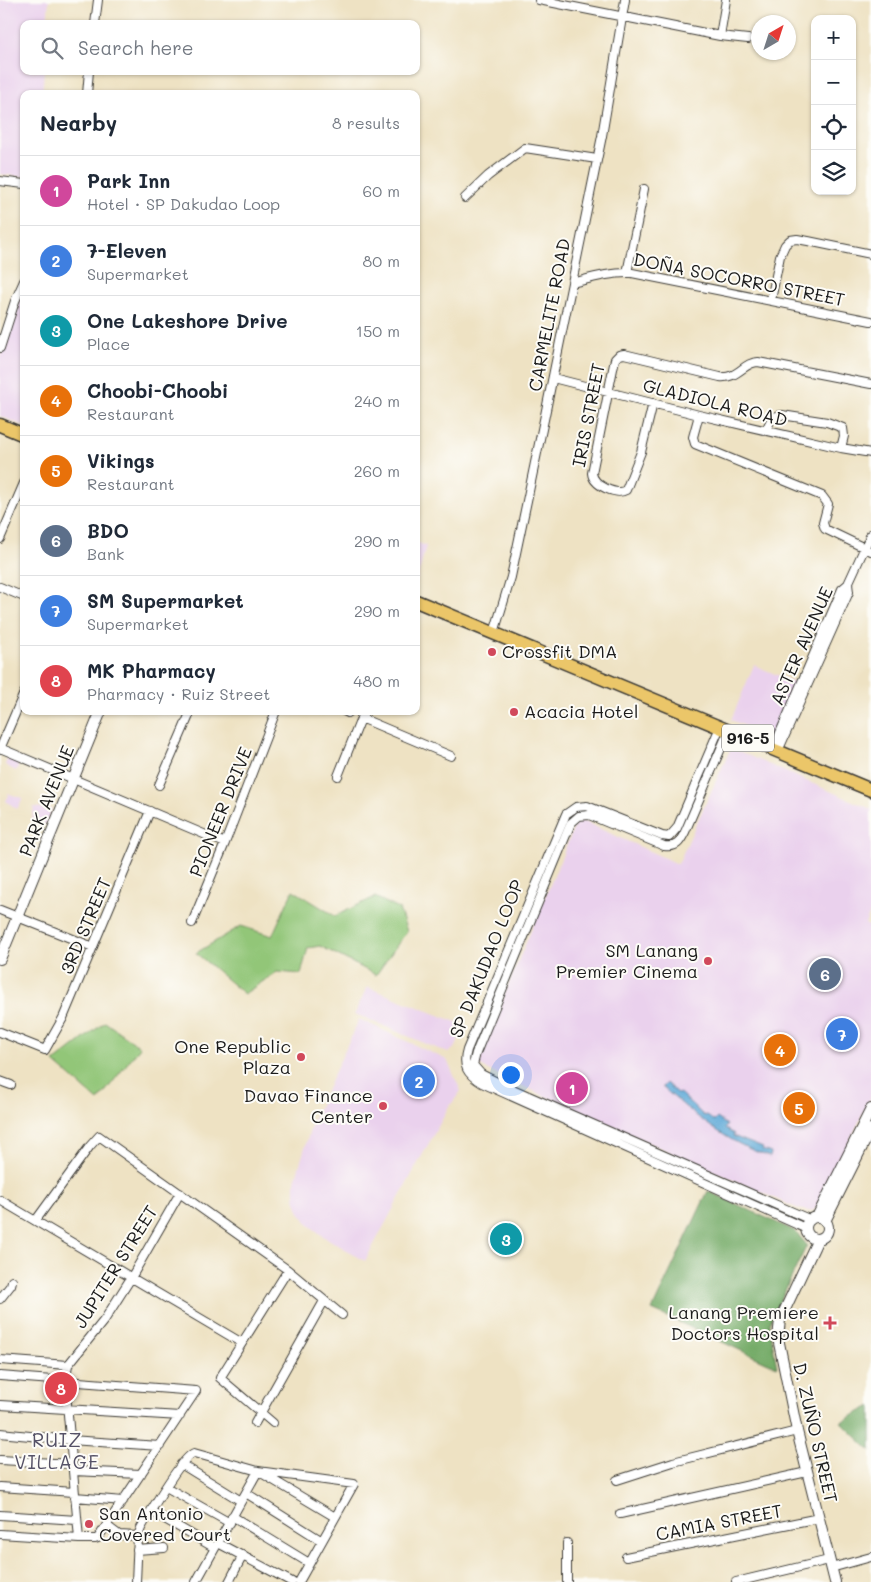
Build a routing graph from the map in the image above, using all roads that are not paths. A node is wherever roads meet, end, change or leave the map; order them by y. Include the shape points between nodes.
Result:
1 (98, 0) edge
2 (539, 0) edge
3 (625, 0) edge
4 (726, 0) edge
5 (622, 18) junction
6 (96, 20) edge
7 (720, 36) junction
8 (748, 39) dead end
9 (89, 75) edge
10 (87, 90) edge
11 (597, 159) junction
12 (0, 181) edge
13 (20, 184) edge
14 (644, 189) dead end
15 (465, 198) dead end
16 (871, 254) edge
17 (627, 273) junction
18 (572, 283) junction
19 (20, 289) edge
20 (771, 300) junction
21 (871, 321) edge
22 (0, 348) edge
23 (553, 378) junction
24 (871, 384) edge
25 (608, 392) junction
26 (653, 403) junction
27 (699, 415) junction
28 (0, 425) edge
29 (766, 431) junction
30 (20, 433) edge
31 (841, 448) junction
32 (871, 453) edge
33 (20, 502) edge
34 (871, 534) edge
35 (0, 539) edge
36 (868, 550) edge
37 (0, 587) edge
38 (20, 595) edge
39 (420, 603) edge
40 (494, 633) junction
41 (20, 702) edge
42 (99, 715) edge
43 (189, 715) edge
44 (274, 715) edge
45 (362, 715) edge
46 (725, 728) junction
47 (0, 748) edge
48 (776, 750) junction
49 (451, 756) dead end
50 (338, 776) dead end
51 (74, 778) junction
52 (159, 785) dead end
53 (694, 789) junction
54 (871, 790) edge
55 (702, 793) junction
56 (150, 811) junction
57 (225, 843) junction
58 (542, 870) junction
59 (550, 874) junction
60 (0, 910) edge
61 (18, 917) junction
62 (192, 923) dead end
63 (93, 947) junction
64 (0, 960) edge
65 (0, 1032) edge
66 (0, 1081) edge
67 (11, 1085) dead end
68 (871, 1109) edge
69 (869, 1125) edge
70 (180, 1193) junction
71 (0, 1200) edge
72 (36, 1220) junction
73 (815, 1222) junction
74 (818, 1239) junction
75 (288, 1270) junction
76 (131, 1278) junction
77 (12, 1281) dead end
78 (0, 1299) edge
79 (324, 1301) junction
80 (342, 1315) dead end
81 (242, 1344) junction
82 (0, 1360) edge
83 (68, 1365) junction
84 (0, 1376) edge
85 (65, 1381) junction
86 (0, 1405) edge
87 (68, 1409) junction
88 (261, 1412) junction
89 (180, 1416) junction
90 (254, 1423) dead end
91 (274, 1423) dead end
92 (797, 1431) junction
93 (0, 1433) edge
94 (70, 1440) junction
95 (160, 1446) junction
96 (0, 1460) edge
97 (181, 1464) junction
98 (73, 1468) junction
99 (258, 1471) junction
100 (807, 1472) junction
101 (141, 1474) junction
102 (617, 1480) dead end
103 (0, 1486) edge
104 (166, 1487) junction
105 (75, 1494) junction
106 (243, 1497) junction
107 (123, 1501) junction
108 (151, 1511) junction
109 (620, 1514) dead end
110 (0, 1516) edge
111 (335, 1517) junction
112 (819, 1518) junction
113 (77, 1520) junction
114 (231, 1520) junction
115 (107, 1526) junction
116 (0, 1534) edge
117 (138, 1536) junction
118 (79, 1539) junction
119 (322, 1541) junction
120 (567, 1543) dead end
121 (217, 1545) junction
122 (164, 1548) dead end
123 (137, 1550) junction
124 (243, 1555) junction
125 (626, 1557) dead end
126 (871, 1557) edge
127 (309, 1563) junction
128 (830, 1564) junction
129 (136, 1582) edge
130 (196, 1582) edge
131 (228, 1582) edge
132 (292, 1582) edge
133 (299, 1582) edge
134 (567, 1582) edge
135 (736, 1582) edge
136 (835, 1582) edge

1 - 6 street
2 - 5 street
3 - 5 street, CARMELITE ROAD
4 - 7 street
5 - 7 street
5 - 11 street, CARMELITE ROAD
7 - 8 street
9 - 10 street
11 - 15 street via 524,148
11 - 18 street, CARMELITE ROAD
12 - 13 street
14 - 17 street
16 - 20 street via 790,240 780,256
17 - 18 street, DOÑA SOCORRO STREET
17 - 20 street, DOÑA SOCORRO STREET
18 - 23 street, CARMELITE ROAD
19 - 22 street
20 - 21 street, DOÑA SOCORRO STREET
23 - 25 street, GLADIOLA ROAD
23 - 40 street, CARMELITE ROAD via 511,577
24 - 25 street, IRIS STREET via 754,362 730,377 720,377 624,354 615,359
25 - 26 street, GLADIOLA ROAD
25 - 26 street, IRIS STREET via 592,473 597,484 621,493 626,490 641,452
26 - 27 street, GLADIOLA ROAD
27 - 29 street, GLADIOLA ROAD
27 - 36 street via 693,438 695,444 822,496 828,504 823,523 825,529
28 - 30 main road
29 - 31 street, GLADIOLA ROAD
29 - 31 street via 776,416 827,422 843,428
31 - 32 street, GLADIOLA ROAD
33 - 35 street
34 - 36 street, ASTER AVENUE
36 - 48 street, ASTER AVENUE via 848,584 849,592 840,602
37 - 38 street
39 - 40 main road, 916-5
40 - 46 main road, 916-5
41 - 47 street
42 - 51 street, PARK AVENUE
43 - 52 street
44 - 57 street, PIONEER DRIVE
45 - 49 street
45 - 50 street
46 - 48 main road, 916-5
46 - 53 street, SP DAKUDAO LOOP
46 - 55 street, SP DAKUDAO LOOP
47 - 51 street
48 - 54 main road, 916-5
51 - 56 street
51 - 61 street, PARK AVENUE
53 - 55 street
53 - 58 street, SP DAKUDAO LOOP via 677,828 669,837 594,808 572,808 563,818
55 - 59 street, SP DAKUDAO LOOP via 681,841 674,846 664,846 589,816 579,816 571,823
56 - 57 street
56 - 63 street, 3RD STREET
57 - 62 street, PIONEER DRIVE
58 - 59 street
58 - 73 street, SP DAKUDAO LOOP via 467,1050 464,1065 468,1073 482,1083
59 - 73 street, SP DAKUDAO LOOP via 476,1053 473,1062 476,1070 499,1084
60 - 61 street
61 - 63 street
61 - 64 street, PARK AVENUE
63 - 65 street, 3RD STREET via 46,1050
66 - 67 street
68 - 69 street
69 - 73 street
70 - 72 street via 98,1136
70 - 75 street
70 - 76 street, JUPITER STREET
71 - 72 street
72 - 76 street
73 - 74 street via 811,1237
73 - 74 street, D. ZUÑO STREET via 828,1231
74 - 92 street, D. ZUÑO STREET via 778,1329
75 - 79 street
75 - 81 street
76 - 81 street
76 - 83 street, JUPITER STREET via 101,1325
77 - 78 street
79 - 80 street
79 - 88 street
81 - 88 street via 220,1378
82 - 83 street
83 - 85 street, JUPITER STREET
84 - 85 street
85 - 87 street, JUPITER STREET
85 - 89 street via 196,1391
86 - 87 street
87 - 89 street
87 - 94 street, JUPITER STREET
88 - 90 street
88 - 91 street
89 - 95 street
92 - 100 street, D. ZUÑO STREET
92 - 102 street via 672,1462
93 - 94 street
94 - 95 street
94 - 98 street, JUPITER STREET
95 - 101 street
96 - 98 street
97 - 99 street via 194,1453
97 - 104 street
97 - 106 street
98 - 101 street
98 - 105 street, JUPITER STREET
99 - 106 street
99 - 111 street
99 - 111 street via 354,1484
100 - 109 street
100 - 112 street, D. ZUÑO STREET
101 - 107 street
103 - 105 street
104 - 108 street
104 - 114 street
105 - 107 street
105 - 113 street, JUPITER STREET
106 - 114 street
106 - 119 street
107 - 115 street
108 - 117 street
108 - 121 street
110 - 113 street
111 - 119 street
112 - 125 street, CAMIA STREET
112 - 128 street, D. ZUÑO STREET
113 - 118 street, JUPITER STREET
114 - 121 street
114 - 127 street
115 - 117 street via 119,1535
115 - 118 street via 95,1539
116 - 118 street
117 - 123 street
119 - 127 street
120 - 134 street
121 - 124 street
121 - 130 street
122 - 123 street
123 - 129 street
124 - 131 street
124 - 132 street
126 - 128 street
127 - 133 street
128 - 135 street
128 - 136 street, D. ZUÑO STREET

